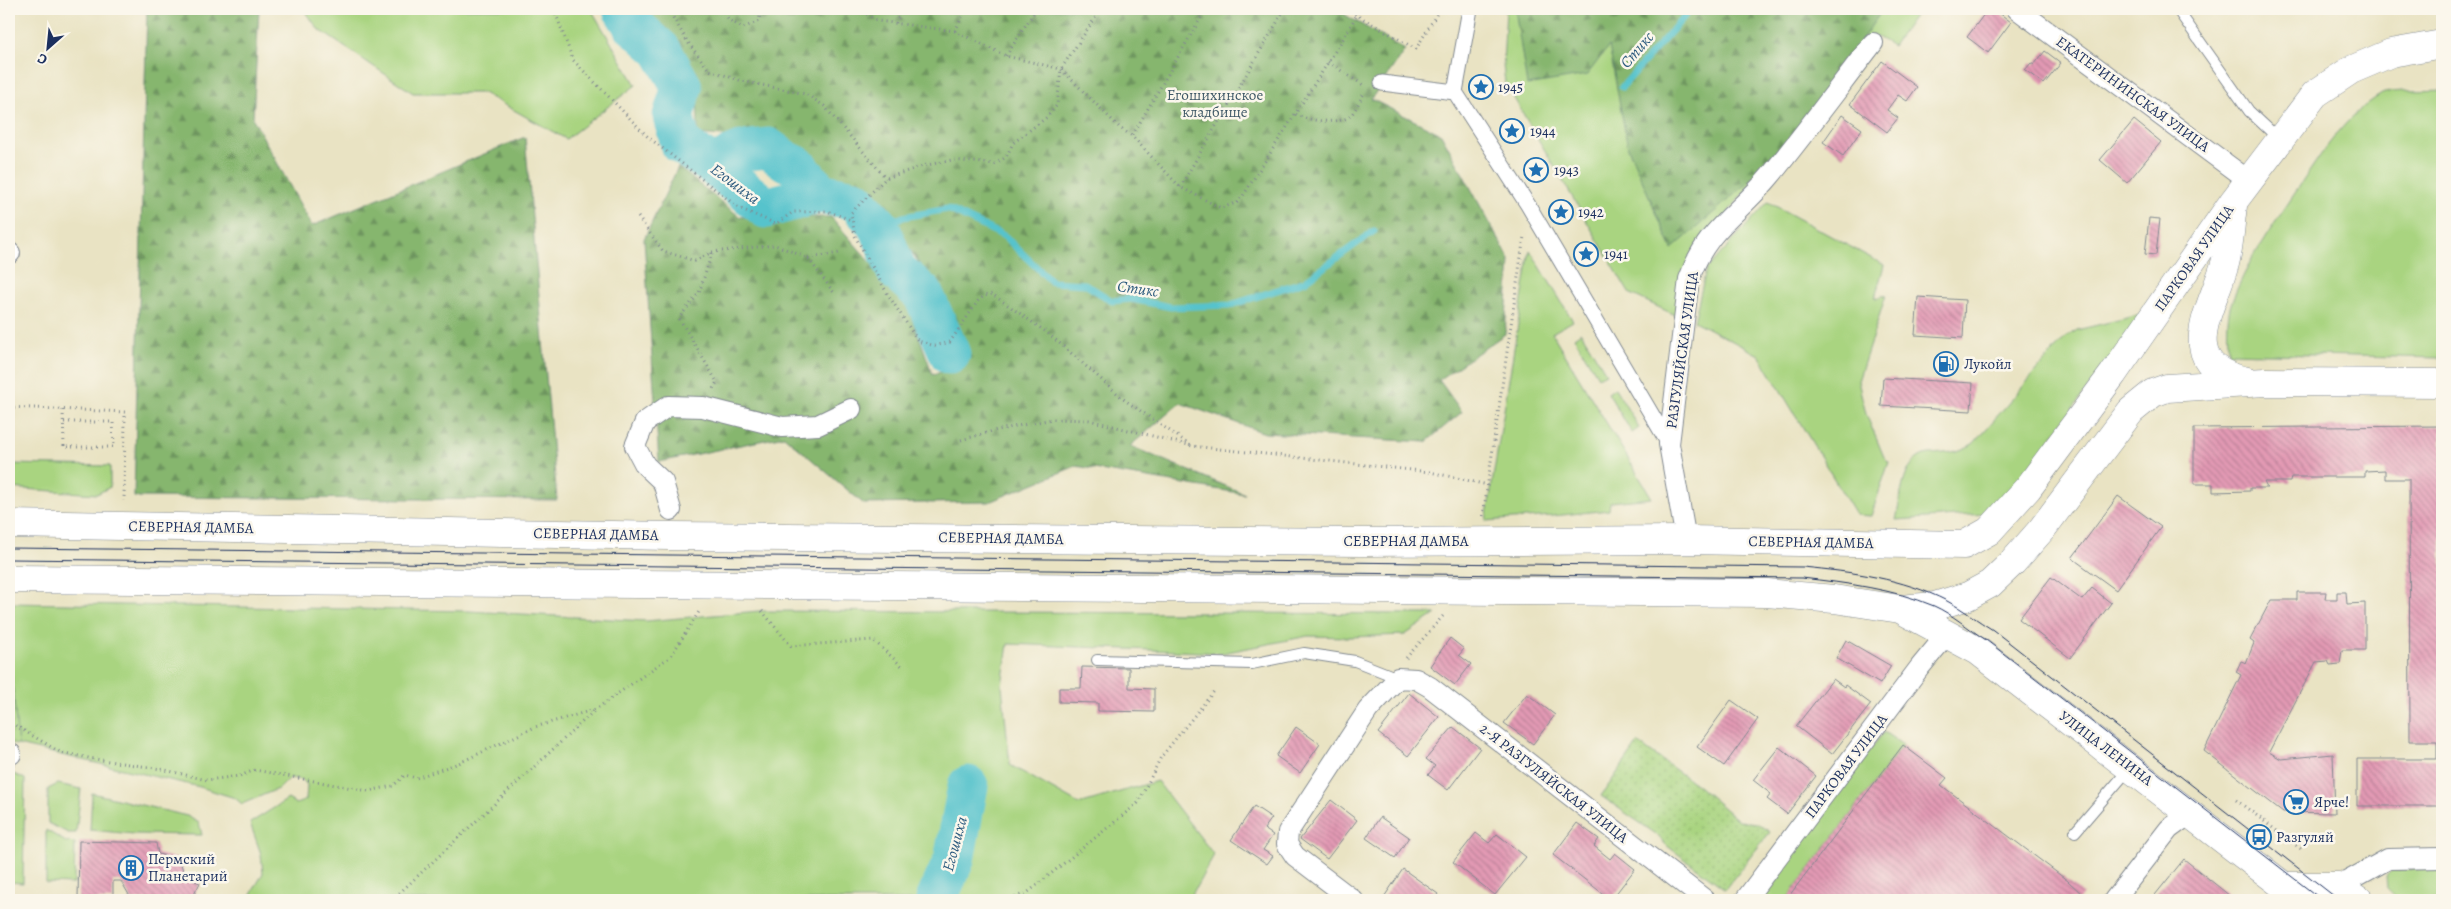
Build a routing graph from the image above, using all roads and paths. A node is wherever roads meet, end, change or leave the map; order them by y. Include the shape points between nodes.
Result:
1 (554, 9) edge
2 (668, 9) edge
3 (722, 9) edge
4 (761, 9) edge
5 (858, 9) edge
6 (902, 9) edge
7 (966, 9) edge
8 (1036, 9) edge
9 (1101, 9) edge
10 (1206, 9) edge
11 (1285, 9) edge
12 (1346, 9) edge
13 (1360, 9) edge
14 (1438, 9) edge
15 (1470, 9) edge
16 (2017, 9) edge
17 (2177, 9) edge
18 (1357, 14) junction
19 (896, 23) junction
20 (955, 31) junction
21 (1873, 43) dead end
22 (2442, 44) edge
23 (1006, 56) junction
24 (1328, 62) junction
25 (1061, 68) junction
26 (1382, 83) dead end
27 (1455, 92) junction
28 (1296, 114) junction
29 (1132, 136) junction
30 (2280, 140) junction
31 (886, 178) junction
32 (1180, 187) junction
33 (2241, 191) junction
34 (1528, 205) junction
35 (638, 217) dead end
36 (851, 220) dead end
37 (712, 252) junction
38 (839, 253) dead end
39 (808, 258) junction
40 (835, 294) dead end
41 (2265, 382) junction
42 (2442, 383) edge
43 (9, 407) edge
44 (703, 407) junction
45 (851, 409) dead end
46 (63, 410) junction
47 (64, 422) junction
48 (961, 440) dead end
49 (1669, 444) junction
50 (1192, 446) junction
51 (1488, 485) junction
52 (124, 505) dead end
53 (670, 510) dead end
54 (1482, 520) dead end
55 (9, 524) edge
56 (1989, 531) joint
57 (1686, 540) junction
58 (9, 579) edge
59 (757, 604) dead end
60 (702, 607) dead end
61 (1900, 609) junction
62 (1444, 615) dead end
63 (1948, 633) junction
64 (1098, 660) dead end
65 (903, 667) dead end
66 (1398, 678) junction
67 (1215, 690) dead end
68 (596, 709) junction
69 (11, 723) dead end
70 (2131, 767) junction
71 (2236, 800) dead end
72 (2191, 813) junction
73 (2075, 832) dead end
74 (2301, 849) dead end
75 (2442, 858) edge
76 (2293, 893) edge
77 (2349, 893) edge
78 (392, 900) edge
79 (1000, 900) edge
80 (1353, 900) edge
81 (1705, 900) edge
82 (1745, 900) edge
83 (2114, 900) edge

1 - 36 path via 574,60 648,136 739,208 776,224 793,212 827,211
2 - 31 path via 709,70 742,81 806,94 824,106
3 - 4 path via 729,20 743,28 759,21
5 - 19 path via 878,21
6 - 19 path
7 - 20 path
8 - 23 path
9 - 25 path
10 - 29 path
11 - 32 path
12 - 18 path
13 - 18 path
14 - 18 path via 1416,49
15 - 27 street
16 - 33 street, ЕКАТЕРИНИНСКАЯ УЛИЦА
17 - 30 lane via 2249,111
18 - 24 path
19 - 20 path
20 - 23 path
21 - 49 street, РАЗГУЛЯЙСКАЯ УЛИЦА via 1769,178 1712,234 1696,256 1689,279
22 - 30 main road, ПАРКОВАЯ УЛИЦА via 2391,53 2351,70 2315,94
23 - 25 path
24 - 28 path
24 - 28 path via 1368,88 1350,115 1342,121 1303,118
25 - 29 path via 1120,128
25 - 31 path via 1057,105 1047,117 1013,143 1006,157 995,164 952,160
26 - 27 street
27 - 34 street
28 - 32 path via 1239,202 1221,208
29 - 32 path
30 - 33 main road, ПАРКОВАЯ УЛИЦА
31 - 50 path via 851,213 855,236 918,341 935,346 950,342 978,301 992,294 1049,334 1126,401
33 - 41 main road via 2224,266 2207,310 2203,342 2207,356 2221,372 2236,379
33 - 56 main road, ПАРКОВАЯ УЛИЦА via 2092,403 2028,488
34 - 49 street
34 - 51 path
35 - 37 path via 663,251 695,261
37 - 39 path via 775,245
37 - 44 path via 698,293 679,318 717,382
38 - 39 path
39 - 40 path
41 - 42 main road
41 - 61 main road via 2181,387 2154,393 2131,411 2042,529 1990,584 1968,596 1935,606
43 - 46 path
44 - 45 street via 782,427 818,425
44 - 53 street via 668,406 645,422 635,446 645,465 663,482
46 - 47 path
46 - 52 path via 125,412
47 - 47 path via 64,447 114,447 114,422
48 - 50 path via 993,430 1062,419 1089,420
49 - 57 street, РАЗГУЛЯЙСКАЯ УЛИЦА
50 - 51 path via 1430,472
51 - 54 path
55 - 57 main road, СЕВЕРНАЯ ДАМБА via 689,536 1353,542
56 - 57 main road, СЕВЕРНАЯ ДАМБА via 1964,545 1949,546
58 - 61 main road via 1767,593
59 - 65 path via 791,646 873,640
60 - 68 path via 671,656
61 - 63 main road, УЛИЦА ЛЕНИНА
62 - 66 path via 1404,659
63 - 70 main road, УЛИЦА ЛЕНИНА via 1978,651
63 - 82 street, ПАРКОВАЯ УЛИЦА
64 - 66 lane via 1252,664 1304,653 1355,662
66 - 80 street via 1368,710 1288,832 1287,844 1295,856
66 - 81 street, 2-Я РАЗГУЛЯЙСКАЯ УЛИЦА via 1416,679 1430,687
67 - 79 path via 1161,757 1138,803 1026,894
68 - 69 path via 535,727 416,778 405,775 394,786 368,791 254,770 240,776 207,780 89,758 60,752
68 - 78 path
70 - 72 main road, УЛИЦА ЛЕНИНА
70 - 73 lane
71 - 74 path
72 - 76 main road, УЛИЦА ЛЕНИНА
72 - 83 street via 2169,829
75 - 77 street via 2388,859
76 - 77 main road

